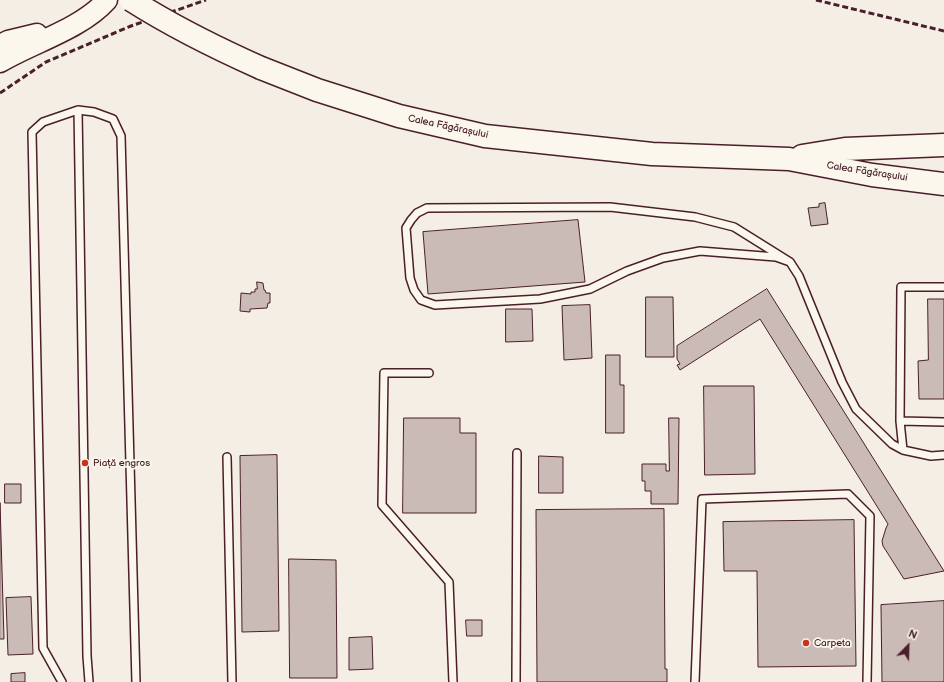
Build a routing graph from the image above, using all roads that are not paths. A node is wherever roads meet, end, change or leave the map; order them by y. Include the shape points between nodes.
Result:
1 (107, 0) edge
2 (130, 0) edge
3 (70, 27) junction
4 (0, 45) edge
5 (0, 62) edge
6 (78, 110) junction
7 (944, 145) edge
8 (790, 159) junction
9 (944, 184) edge
10 (790, 262) junction
11 (944, 287) edge
12 (429, 373) dead end
13 (900, 421) junction
14 (944, 422) edge
15 (903, 450) junction
16 (518, 453) dead end
17 (944, 456) edge
18 (227, 457) dead end
19 (62, 682) edge
20 (89, 682) edge
21 (136, 682) edge
22 (232, 682) edge
23 (453, 682) edge
24 (516, 682) edge
25 (695, 682) edge
26 (867, 682) edge

1 - 3 main road
2 - 8 main road, Calea Făgărașului, bridge via 169,23 261,68 316,90 399,116 486,136 652,154
3 - 4 main road
3 - 5 main road
6 - 19 lane via 43,122 32,132 43,648
6 - 20 lane
6 - 21 lane via 94,112 113,119 121,136
7 - 8 main road, Calea Făgărașului via 845,150
8 - 9 main road, Calea Făgărașului via 872,175
10 - 10 lane via 776,257 700,252 663,258 627,271 590,289 540,299 435,305 421,300 414,290 410,278 406,228 417,214 427,208 610,207 694,217 734,227
10 - 15 lane via 799,276 842,382 856,409 892,444
11 - 13 lane via 901,286
12 - 23 lane via 384,373 382,505 449,582
13 - 14 lane
13 - 15 lane
15 - 17 lane
16 - 24 lane
18 - 22 lane
25 - 26 lane via 702,499 848,494 870,516

